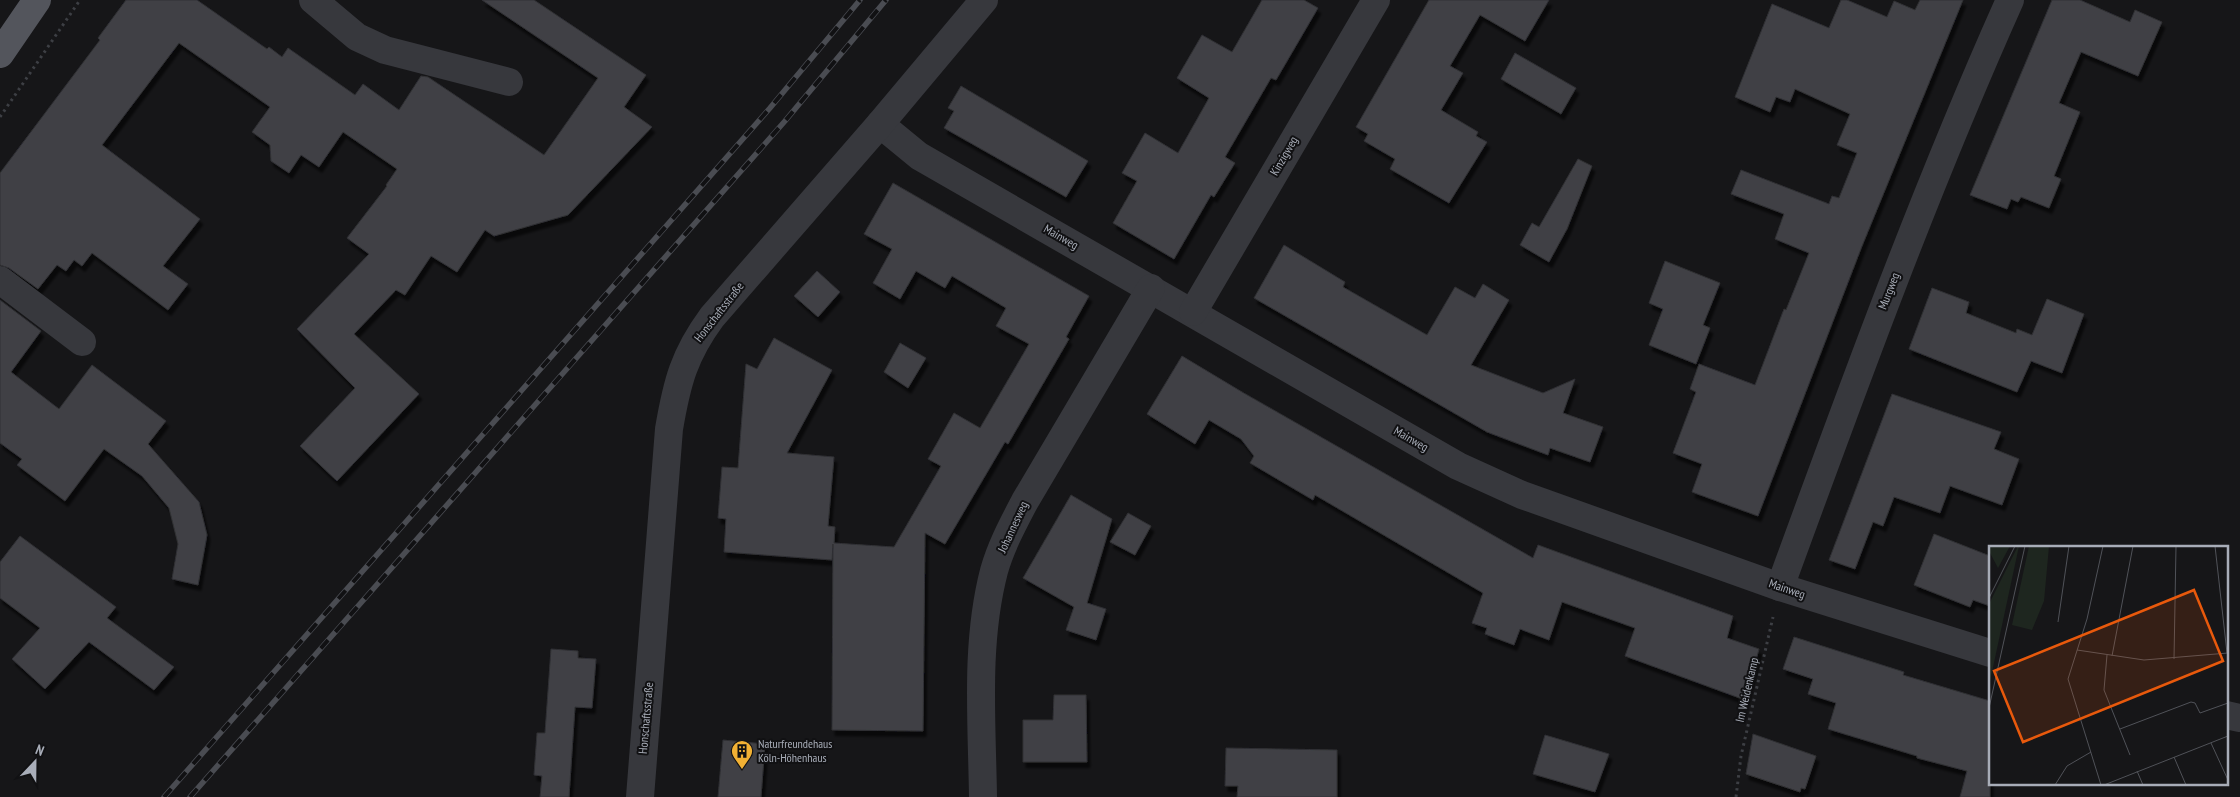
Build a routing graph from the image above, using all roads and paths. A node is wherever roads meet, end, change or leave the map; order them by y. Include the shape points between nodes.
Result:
1 (37, 0) edge
2 (80, 0) edge
3 (313, 0) edge
4 (984, 0) edge
5 (1376, 0) edge
6 (2010, 0) edge
7 (0, 54) edge
8 (509, 82) dead end
9 (0, 117) edge
10 (880, 124) junction
11 (0, 280) edge
12 (1151, 288) junction
13 (1193, 312) junction
14 (82, 342) dead end
15 (1780, 587) junction
16 (1989, 653) edge
17 (640, 797) edge
18 (983, 797) edge
19 (1736, 797) edge

1 - 7 main road
2 - 9 path
3 - 8 street via 357,37 385,50
4 - 10 street, Honschaftsstraße
5 - 13 street, Kinzigweg
6 - 15 street, Murgweg via 1926,197
10 - 12 street, Mainweg via 918,156
10 - 17 street, Honschaftsstraße via 712,317 696,339 682,369 670,428
11 - 14 street
12 - 13 street, Mainweg
12 - 18 street, Johannesweg via 1025,501 1007,536 995,570 985,614 982,655
13 - 15 street, Mainweg via 1487,480
15 - 16 street, Mainweg
15 - 19 path, Im Weidenkamp via 1741,756

